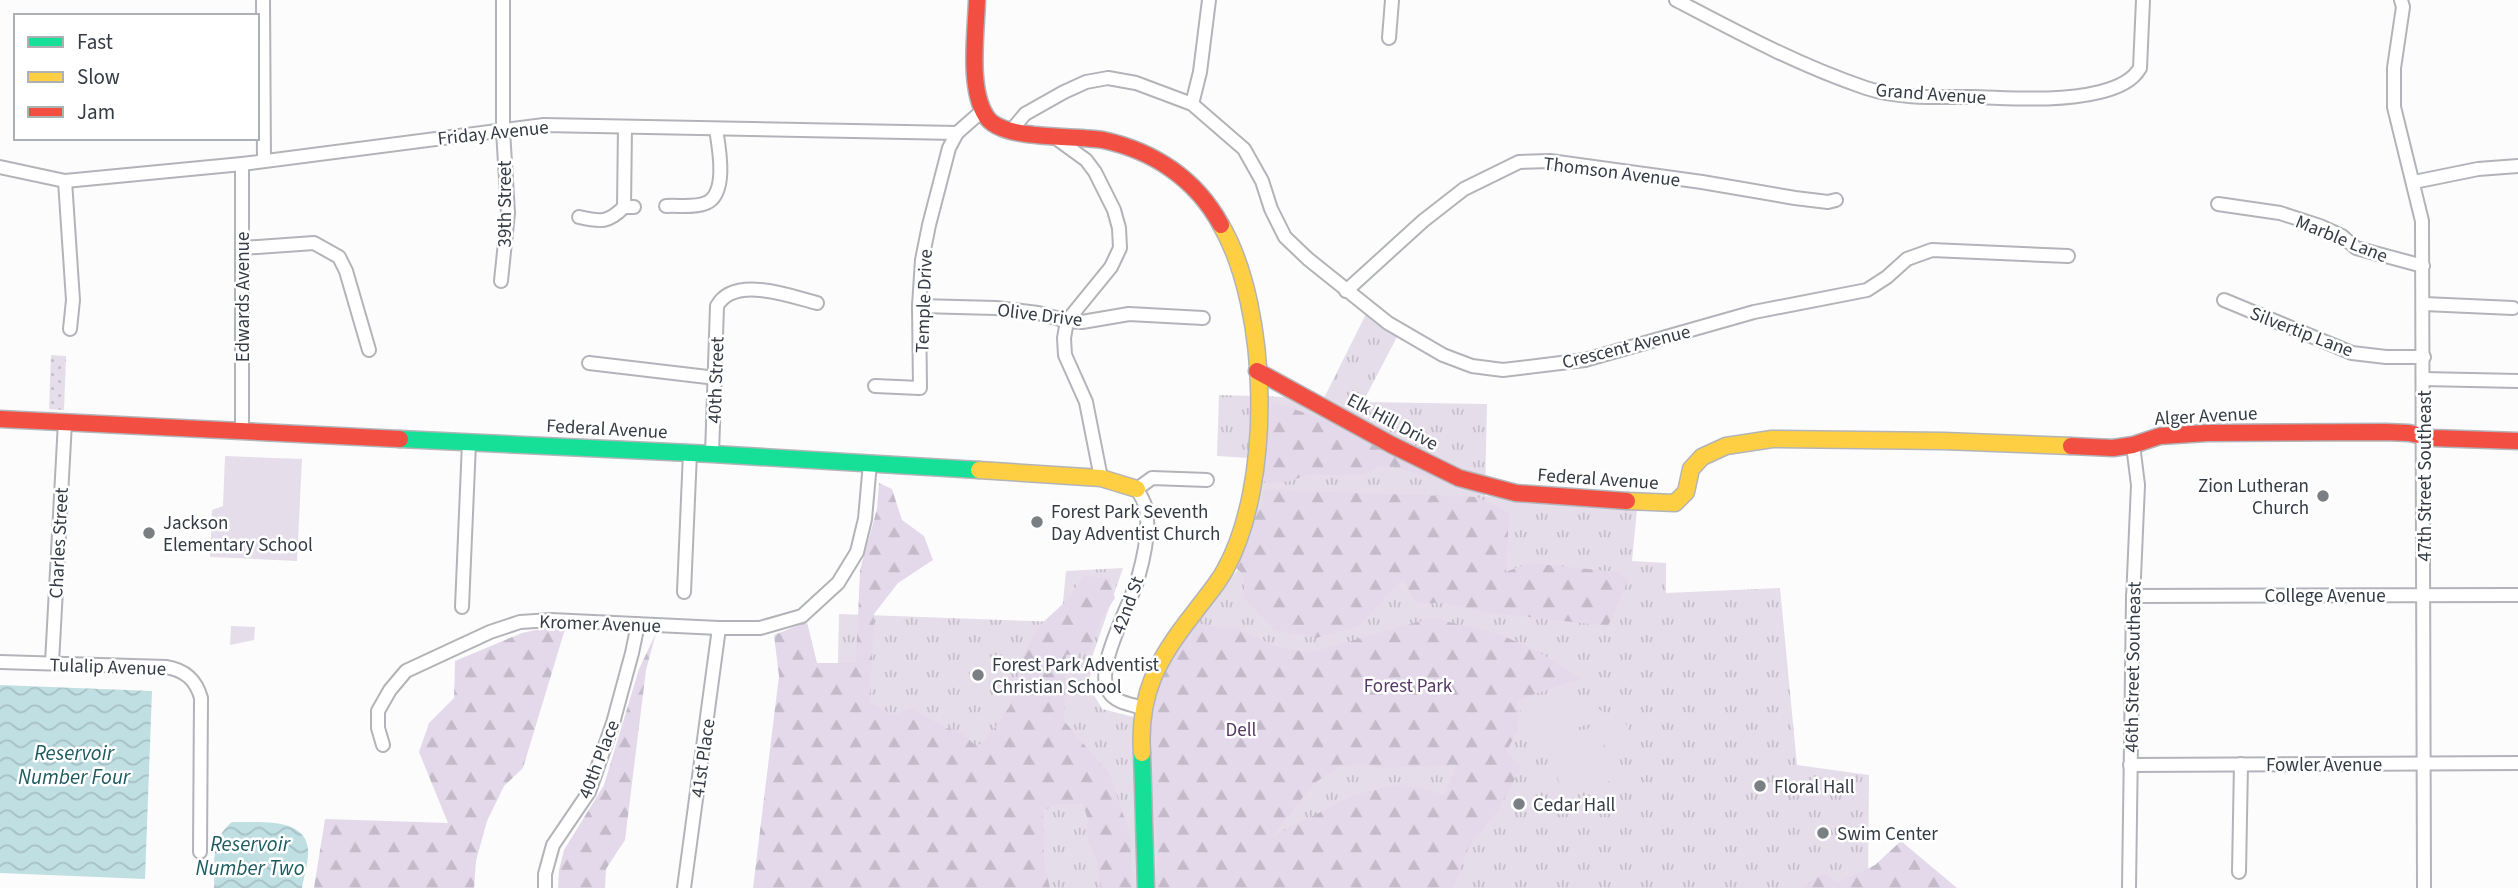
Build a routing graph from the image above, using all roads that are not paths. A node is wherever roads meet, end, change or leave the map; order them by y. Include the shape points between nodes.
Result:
1 (264, 0) edge
2 (503, 0) edge
3 (977, 0) edge
4 (1209, 0) edge
5 (1392, 0) edge
6 (1677, 0) edge
7 (2143, 0) edge
8 (2402, 0) edge
9 (1389, 38) dead end
10 (1192, 104) junction
11 (982, 111) junction
12 (625, 127) junction
13 (716, 128) junction
14 (503, 130) junction
15 (1010, 132) junction
16 (957, 133) junction
17 (1049, 134) junction
18 (264, 161) junction
19 (242, 164) junction
20 (2518, 166) edge
21 (0, 167) edge
22 (65, 181) junction
23 (2414, 182) junction
24 (1836, 200) dead end
25 (2218, 204) dead end
26 (666, 206) dead end
27 (579, 217) dead end
28 (242, 248) junction
29 (2068, 256) dead end
30 (2423, 266) junction
31 (501, 281) dead end
32 (1346, 291) junction
33 (2224, 300) dead end
34 (817, 303) dead end
35 (2424, 304) junction
36 (919, 306) junction
37 (2512, 308) dead end
38 (1203, 318) dead end
39 (1067, 321) junction
40 (69, 330) dead end
41 (369, 350) dead end
42 (2424, 357) junction
43 (589, 363) dead end
44 (1257, 371) junction
45 (716, 378) junction
46 (2423, 379) junction
47 (2518, 381) edge
48 (875, 386) dead end
49 (0, 419) edge
50 (65, 422) junction
51 (242, 430) junction
52 (2424, 436) junction
53 (1772, 439) joint
54 (2518, 441) edge
55 (469, 443) junction
56 (2133, 446) junction
57 (690, 453) junction
58 (712, 454) junction
59 (870, 463) junction
60 (1101, 478) junction
61 (1206, 480) dead end
62 (1136, 489) junction
63 (1516, 493) joint
64 (684, 592) dead end
65 (2424, 594) junction
66 (2518, 595) edge
67 (2133, 596) junction
68 (462, 607) dead end
69 (638, 624) junction
70 (719, 628) junction
71 (0, 662) edge
72 (52, 663) junction
73 (1142, 708) junction
74 (383, 745) dead end
75 (2518, 763) edge
76 (2241, 764) junction
77 (2130, 765) junction
78 (2423, 765) junction
79 (200, 852) dead end
80 (2239, 872) dead end
81 (545, 888) edge
82 (684, 888) edge
83 (1146, 888) edge
84 (2129, 888) edge
85 (2424, 888) edge

1 - 18 street
2 - 14 street, 39th Street
3 - 11 street via 977,100
4 - 10 street
5 - 9 street
6 - 7 street, Grand Avenue via 1774,49 1872,90 1936,97 2024,98 2082,95 2119,86 2135,76 2140,68
8 - 23 street, 47th Street Southeast via 2394,107
10 - 15 street, Crescent Avenue via 1136,83 1108,78 1064,92 1025,114
10 - 32 street, Crescent Avenue via 1244,149 1285,237
11 - 15 street via 989,122
11 - 16 street
12 - 13 street, Friday Avenue
12 - 14 street, Friday Avenue
12 - 27 street via 629,207 613,219
13 - 16 street, Friday Avenue
13 - 26 street via 720,151 716,196 699,205
14 - 18 street, Friday Avenue
14 - 31 street, 39th Street via 508,213
15 - 17 street
16 - 36 street, Temple Drive via 929,225
17 - 39 street via 1086,160 1095,173 1114,210 1121,248
17 - 44 street via 1105,140 1149,153 1200,193 1220,217 1237,262
18 - 19 street, Friday Avenue
19 - 22 street, Friday Avenue
19 - 28 street, Edwards Avenue
20 - 23 street
21 - 22 street, Friday Avenue
22 - 40 street via 73,300
23 - 30 street, 47th Street Southeast via 2422,221
24 - 32 street, Thomson Avenue via 1550,161 1518,162 1464,189
25 - 30 street, Marble Lane via 2280,213 2342,236 2356,248
28 - 41 street via 314,243 339,257
28 - 51 street, Edwards Avenue
29 - 32 street, Crescent Avenue via 1932,250 1907,259 1867,290 1754,312 1585,359 1503,370 1472,366 1443,355 1388,323
30 - 35 street, 47th Street Southeast
33 - 42 street, Silvertip Lane via 2352,353
34 - 45 street, 40th Street via 758,290 732,291 722,297 717,306
35 - 37 street
35 - 42 street, 47th Street Southeast
36 - 39 street, Olive Drive via 1010,310
36 - 48 street, Temple Drive via 920,387
38 - 39 street, Olive Drive via 1129,314
39 - 60 street via 1065,355 1086,402
42 - 46 street, 47th Street Southeast
43 - 45 street
44 - 63 street, Elk Hill Drive via 1459,478
44 - 73 street via 1259,441 1245,528 1225,570 1164,652
45 - 58 street, 40th Street
46 - 47 street
46 - 52 street, 47th Street Southeast
49 - 50 street, Federal Avenue
50 - 51 street, Federal Avenue
50 - 72 street, Charles Street
51 - 55 street, Federal Avenue
52 - 54 street, Alger Avenue
52 - 56 street, Alger Avenue via 2207,433 2160,436
52 - 65 street, 47th Street Southeast
53 - 56 street, Alger Avenue
53 - 63 street, Federal Avenue via 1726,446 1702,457 1691,469 1686,492 1675,503
55 - 57 street, Federal Avenue
55 - 68 street
56 - 67 street, 46th Street Southeast via 2138,485
57 - 58 street, Federal Avenue
57 - 64 street
58 - 59 street, Federal Avenue
59 - 60 street, Federal Avenue
59 - 70 street, Kromer Avenue via 857,552 838,583 802,616 760,628
60 - 62 street, Federal Avenue
61 - 62 street via 1152,478
62 - 73 street, 42nd St via 1146,506 1145,550 1104,680 1117,700
65 - 66 street, College Avenue
65 - 67 street, College Avenue
65 - 78 street, 47th Street Southeast
67 - 77 street, 46th Street Southeast
69 - 70 street, Kromer Avenue
69 - 74 street, Kromer Avenue via 520,622 406,671 378,711
69 - 81 street, 40th Place via 589,792 552,845
70 - 82 street, 41st Place
71 - 72 street, Tulalip Avenue
72 - 79 street, Tulalip Avenue via 174,668 191,677 201,698
73 - 83 street
75 - 78 street, Fowler Avenue
76 - 77 street, Fowler Avenue
76 - 78 street, Fowler Avenue
76 - 80 street
77 - 84 street, 46th Street Southeast
78 - 85 street, 47th Street Southeast

